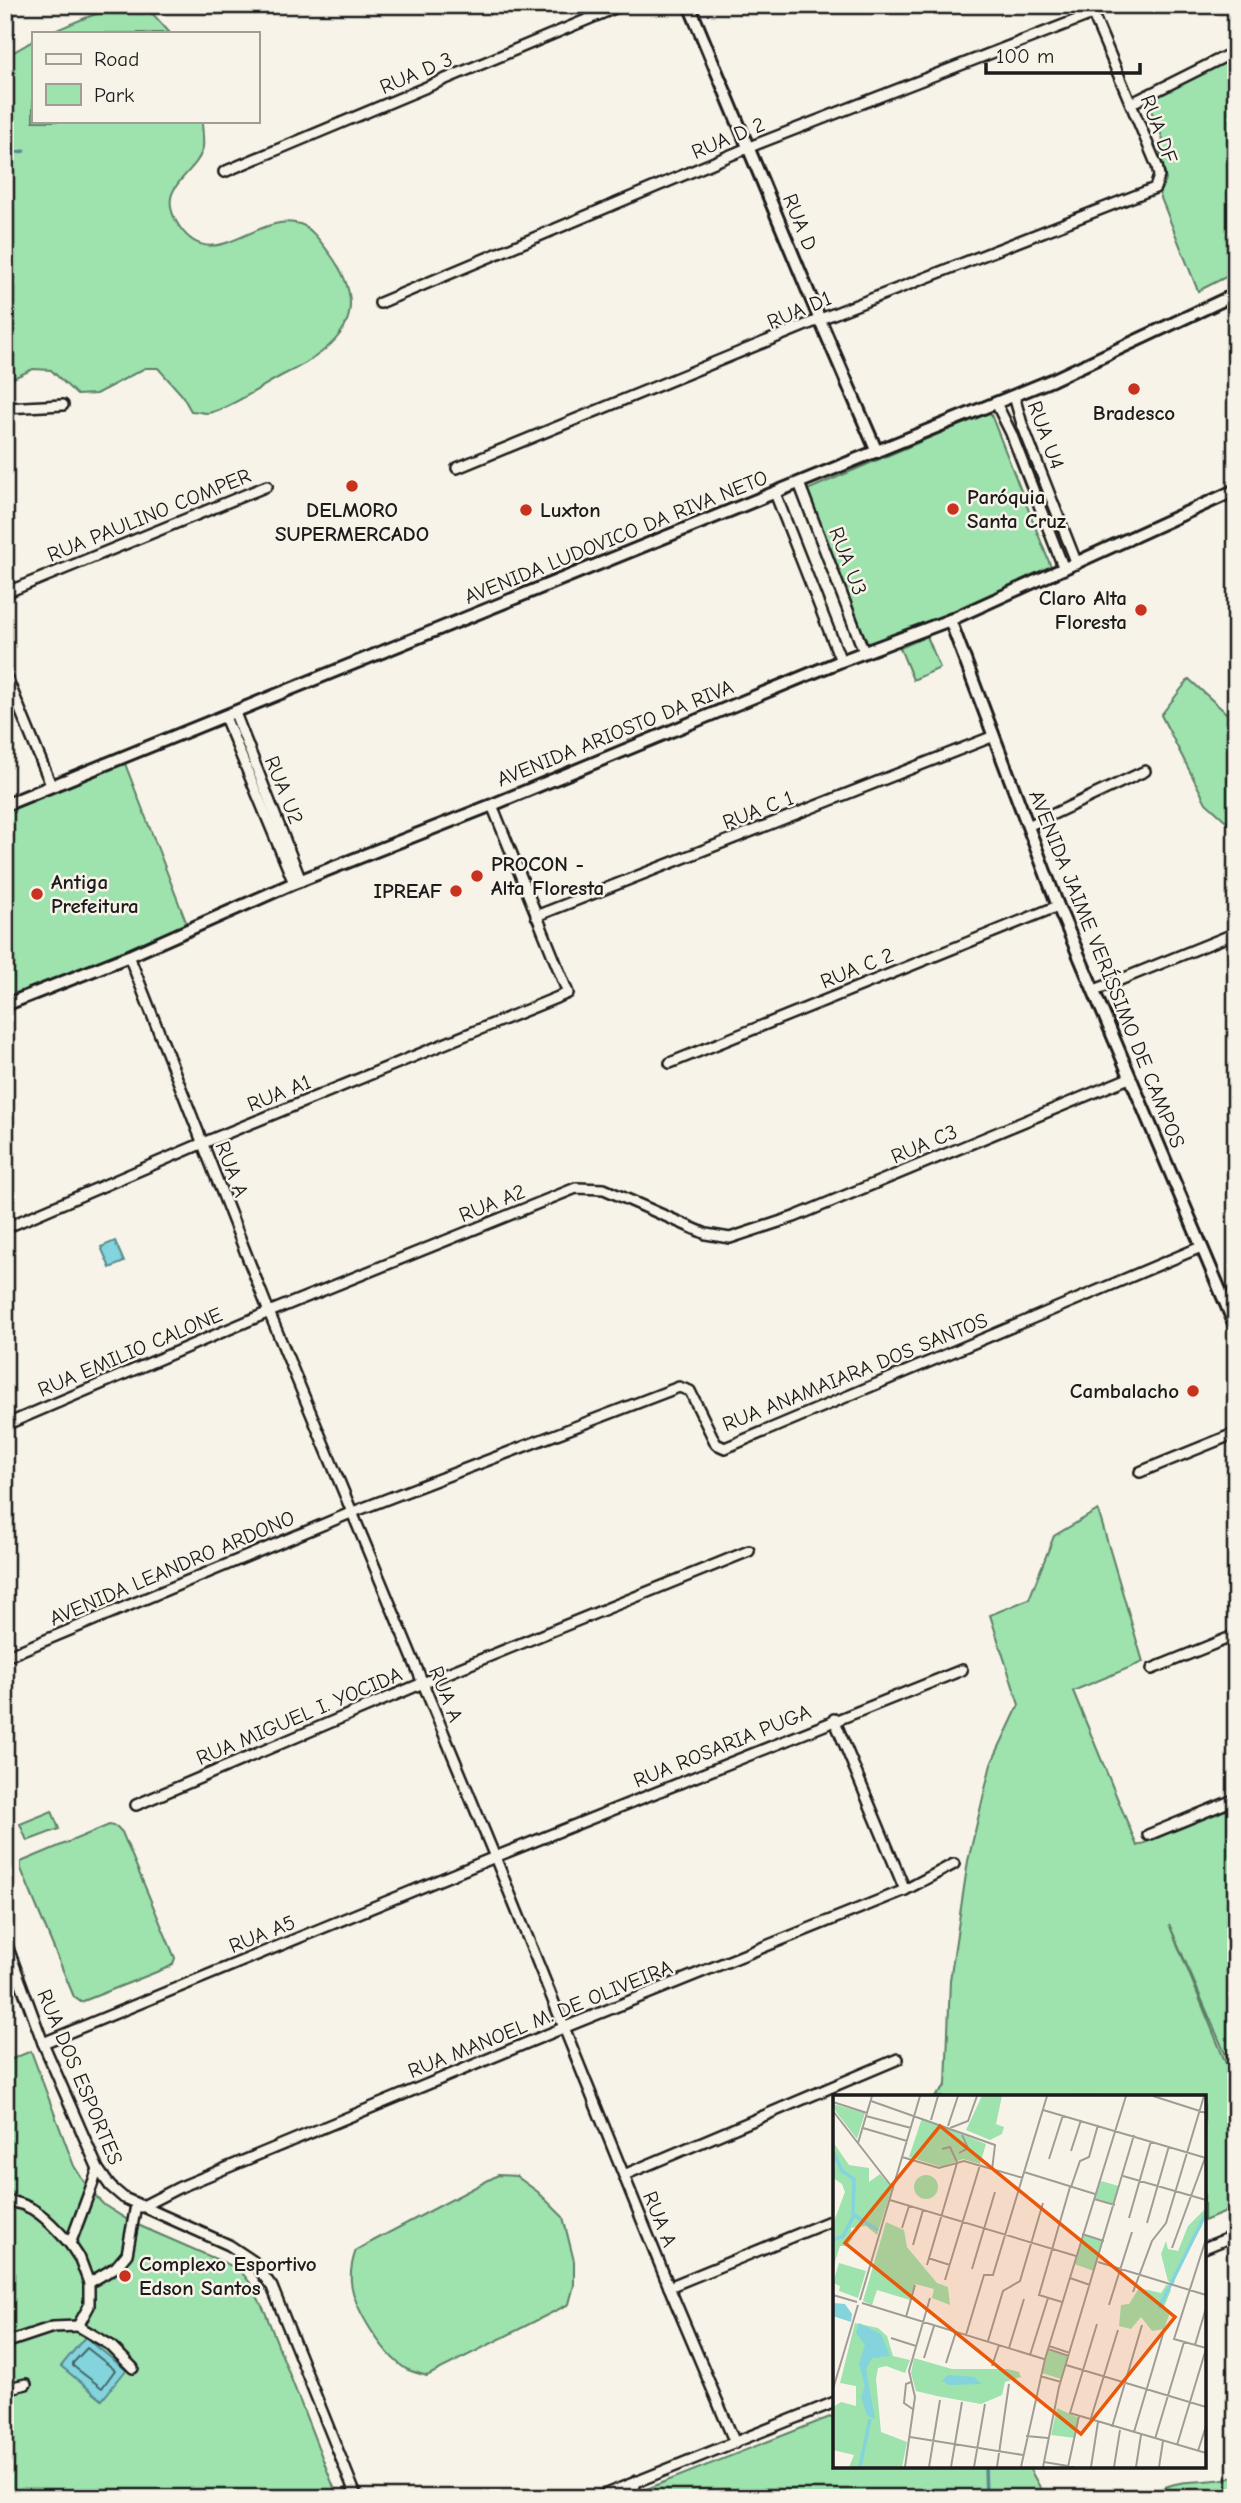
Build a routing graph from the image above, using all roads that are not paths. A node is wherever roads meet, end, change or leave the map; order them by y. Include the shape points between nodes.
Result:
1 (622, 5) edge
2 (689, 5) edge
3 (1091, 10) edge
4 (1236, 51) edge
5 (1132, 103) junction
6 (748, 147) junction
7 (224, 172) dead end
8 (1155, 188) joint
9 (1236, 294) edge
10 (380, 303) dead end
11 (820, 320) junction
12 (1014, 396) junction
13 (996, 403) junction
14 (63, 405) dead end
15 (5, 408) edge
16 (877, 452) junction
17 (457, 468) dead end
18 (799, 483) junction
19 (1045, 484) junction
20 (267, 486) dead end
21 (1031, 488) junction
22 (1236, 490) edge
23 (775, 493) junction
24 (1077, 564) junction
25 (1064, 569) junction
26 (5, 593) edge
27 (950, 620) junction
28 (864, 652) junction
29 (841, 661) junction
30 (5, 673) edge
31 (230, 715) junction
32 (994, 736) junction
33 (1145, 771) dead end
34 (51, 785) junction
35 (5, 805) edge
36 (492, 805) junction
37 (1028, 826) junction
38 (298, 882) junction
39 (1058, 906) junction
40 (536, 916) junction
41 (1236, 933) edge
42 (129, 956) junction
43 (1095, 990) junction
44 (5, 1005) edge
45 (670, 1063) dead end
46 (1129, 1078) junction
47 (203, 1143) junction
48 (5, 1228) edge
49 (730, 1238) joint
50 (1201, 1247) junction
51 (269, 1312) junction
52 (1236, 1328) edge
53 (5, 1425) edge
54 (1236, 1433) edge
55 (1140, 1472) dead end
56 (353, 1512) junction
57 (750, 1551) dead end
58 (1236, 1635) edge
59 (5, 1657) edge
60 (1153, 1669) dead end
61 (962, 1670) dead end
62 (423, 1683) junction
63 (834, 1719) junction
64 (1236, 1799) edge
65 (136, 1805) dead end
66 (1148, 1835) dead end
67 (495, 1857) junction
68 (954, 1864) dead end
69 (905, 1889) junction
70 (5, 1942) edge
71 (563, 2028) junction
72 (43, 2043) junction
73 (898, 2059) dead end
74 (98, 2169) junction
75 (624, 2175) junction
76 (5, 2201) edge
77 (138, 2206) junction
78 (833, 2220) edge
79 (1236, 2235) edge
80 (70, 2244) junction
81 (1206, 2247) edge
82 (89, 2283) junction
83 (669, 2287) junction
84 (78, 2326) junction
85 (5, 2343) edge
86 (134, 2368) dead end
87 (26, 2384) dead end
88 (5, 2389) edge
89 (833, 2403) edge
90 (735, 2443) junction
91 (636, 2481) junction
92 (356, 2498) edge
93 (596, 2498) edge
94 (632, 2498) edge

1 - 7 street, RUA D 3
2 - 6 street, RUA D
3 - 5 street, RUA DF
3 - 6 street, RUA D 2
4 - 5 street
5 - 8 street, RUA DF via 1157,166
6 - 10 street, RUA D 2
6 - 11 street, RUA D
8 - 11 street, RUA D1
9 - 12 street, AVENIDA LUDOVICO DA RIVA NETO
11 - 16 street, RUA D
11 - 17 street, RUA D1
12 - 13 street, AVENIDA LUDOVICO DA RIVA NETO
12 - 19 street, RUA U4
13 - 16 street, AVENIDA LUDOVICO DA RIVA NETO
13 - 21 street, RUA U4
14 - 15 street
16 - 18 street, AVENIDA LUDOVICO DA RIVA NETO
18 - 23 street, AVENIDA LUDOVICO DA RIVA NETO
18 - 28 street, RUA U3
19 - 21 street
19 - 24 street, RUA U4
20 - 26 street, RUA PAULINO COMPER
21 - 25 street, RUA U4
22 - 24 street, AVENIDA ARIOSTO DA RIVA
23 - 29 street, RUA U3
23 - 31 street, AVENIDA LUDOVICO DA RIVA NETO
24 - 25 street, AVENIDA ARIOSTO DA RIVA
25 - 27 street, AVENIDA ARIOSTO DA RIVA
27 - 28 street, AVENIDA ARIOSTO DA RIVA
27 - 32 street, AVENIDA JAIME VERÍSSIMO DE CAMPOS
28 - 29 street, AVENIDA ARIOSTO DA RIVA
29 - 36 street, AVENIDA ARIOSTO DA RIVA
30 - 34 street
31 - 34 street, AVENIDA LUDOVICO DA RIVA NETO
31 - 38 street, RUA U2
32 - 37 street, AVENIDA JAIME VERÍSSIMO DE CAMPOS
32 - 40 street, RUA C 1
33 - 37 street
34 - 35 street, AVENIDA LUDOVICO DA RIVA NETO
36 - 38 street, AVENIDA ARIOSTO DA RIVA
36 - 40 street
37 - 39 street, AVENIDA JAIME VERÍSSIMO DE CAMPOS
38 - 42 street, AVENIDA ARIOSTO DA RIVA
39 - 43 street, AVENIDA JAIME VERÍSSIMO DE CAMPOS
39 - 45 street, RUA C 2
40 - 47 street, RUA A1 via 568,993
41 - 43 street
42 - 44 street, AVENIDA ARIOSTO DA RIVA
42 - 47 street, RUA A
43 - 46 street, AVENIDA JAIME VERÍSSIMO DE CAMPOS
46 - 49 street, RUA C3 via 794,1217
46 - 50 street, AVENIDA JAIME VERÍSSIMO DE CAMPOS
47 - 48 street, RUA A1
47 - 51 street, RUA A
49 - 51 street, RUA A2 via 706,1234 604,1189 576,1188
50 - 52 street, AVENIDA JAIME VERÍSSIMO DE CAMPOS
50 - 56 street, RUA ANAMAIARA DOS SANTOS via 725,1448 716,1444 690,1391 679,1387
51 - 53 street, RUA EMILIO CALONE
51 - 56 street, RUA A
54 - 55 street
56 - 59 street, AVENIDA LEANDRO ARDONO
56 - 62 street, RUA A
57 - 62 street, RUA MIGUEL I. YOCIDA
58 - 60 street
61 - 63 street, RUA ROSARIA PUGA
62 - 65 street, RUA MIGUEL I. YOCIDA
62 - 67 street, RUA A
63 - 67 street, RUA ROSARIA PUGA
63 - 69 street
64 - 66 street
67 - 71 street, RUA A
67 - 72 street, RUA A5
68 - 69 street, RUA MANOEL M. DE OLIVEIRA
69 - 71 street, RUA MANOEL M. DE OLIVEIRA
70 - 72 street, RUA DOS ESPORTES
71 - 75 street, RUA A
71 - 77 street, RUA MANOEL M. DE OLIVEIRA
72 - 74 street, RUA DOS ESPORTES
73 - 75 street
74 - 77 street, RUA DOS ESPORTES via 110,2186
74 - 80 street
75 - 83 street, RUA A
76 - 80 street via 33,2209
77 - 82 street via 127,2254 116,2267
77 - 92 street, RUA DOS ESPORTES via 229,2245 253,2261 272,2287
78 - 83 street
79 - 81 street
80 - 82 street
82 - 84 street via 89,2306
83 - 90 street, RUA A
84 - 85 street via 53,2327
84 - 86 street via 110,2345
87 - 88 street
89 - 90 street
90 - 91 street
91 - 93 street
91 - 94 street

